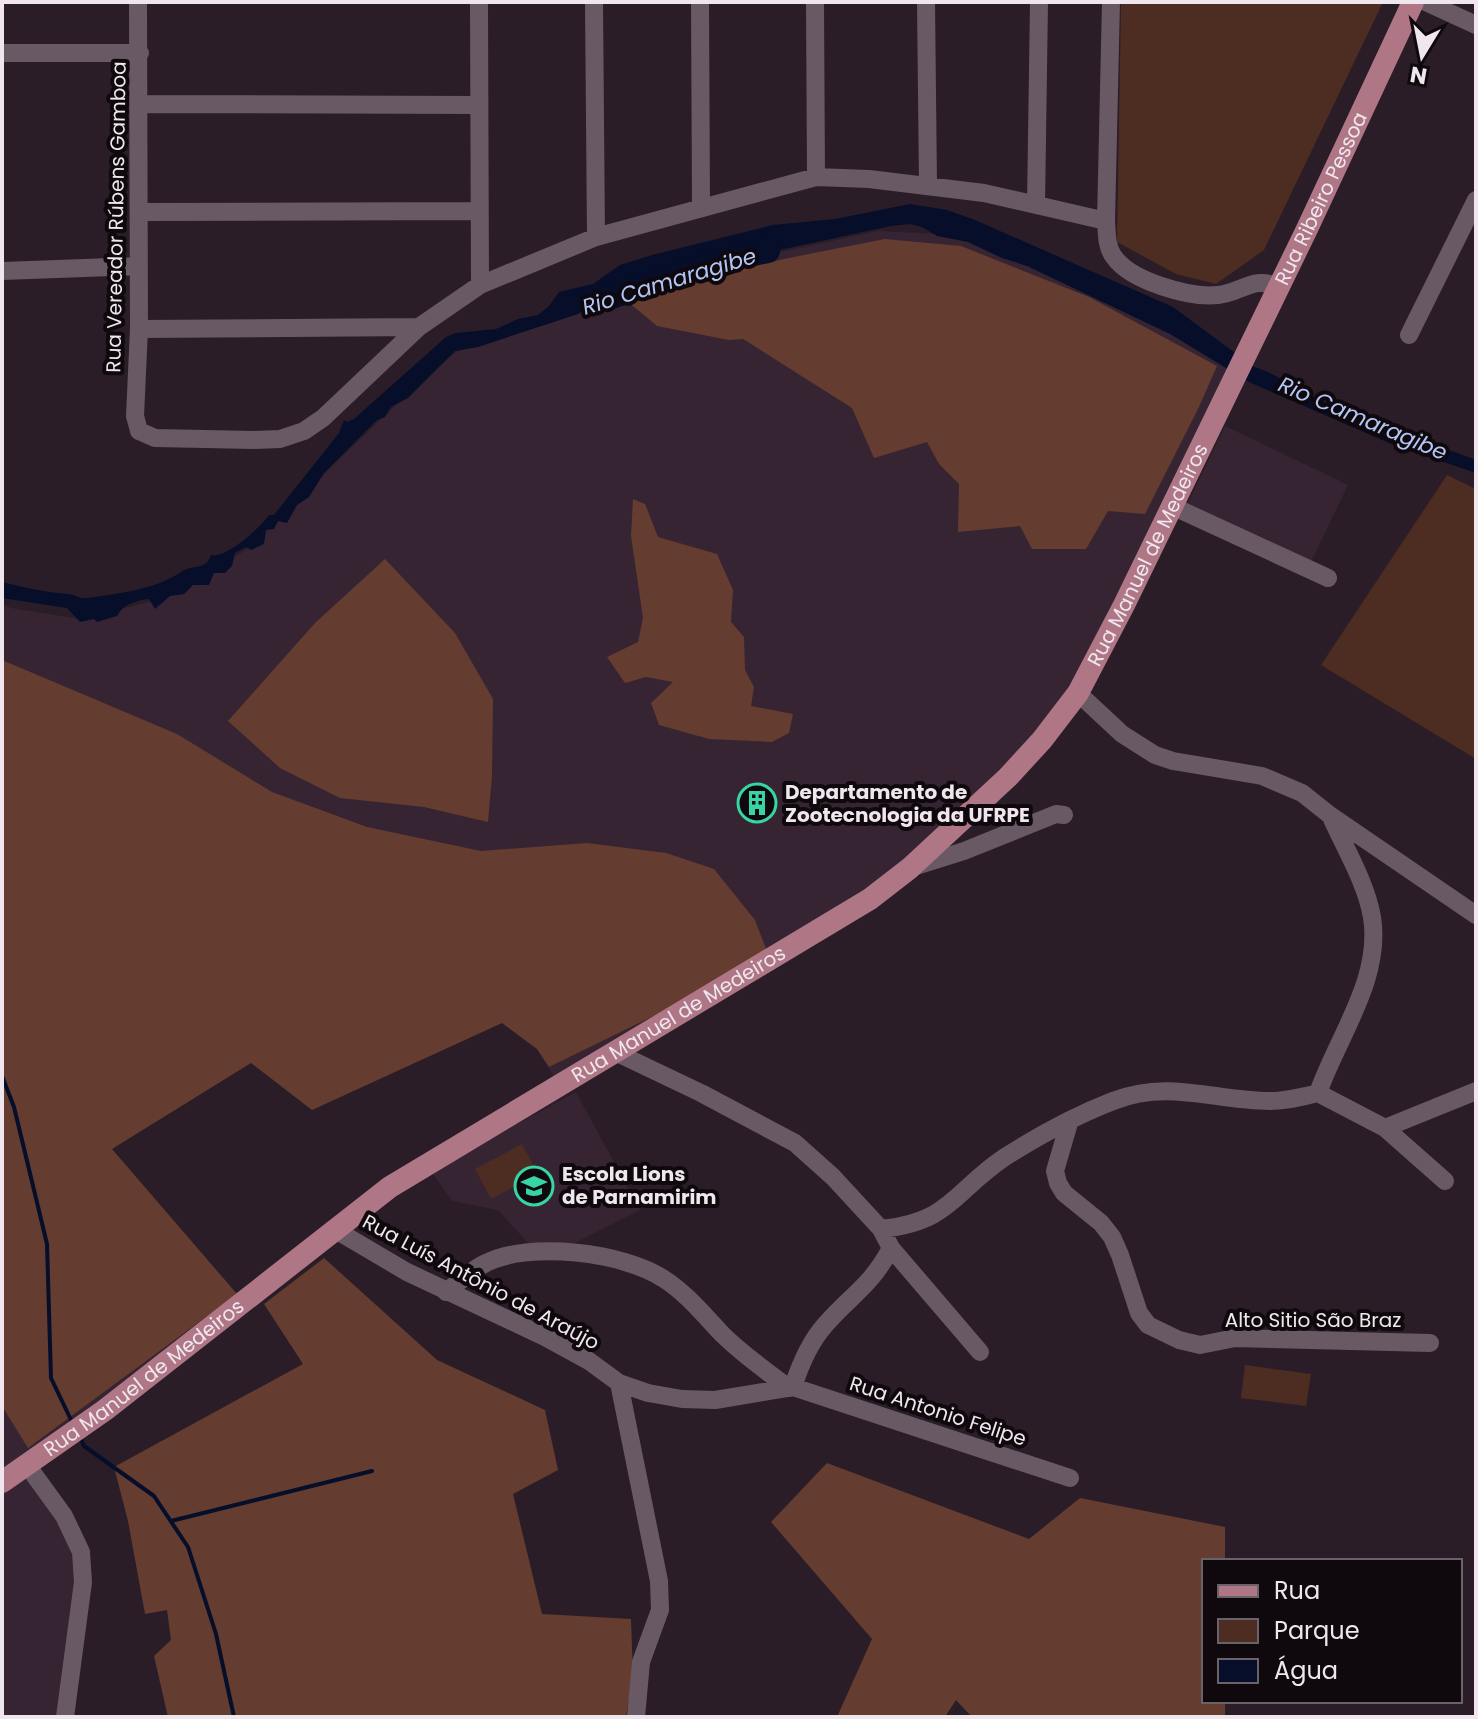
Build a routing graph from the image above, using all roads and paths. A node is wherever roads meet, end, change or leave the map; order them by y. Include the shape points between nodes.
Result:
1 (138, 2) edge
2 (479, 2) edge
3 (594, 2) edge
4 (700, 2) edge
5 (815, 2) edge
6 (926, 2) edge
7 (1039, 2) edge
8 (1111, 2) edge
9 (1413, 2) edge
10 (1426, 2) edge
11 (1476, 25) edge
12 (2, 53) edge
13 (140, 53) junction
14 (139, 104) junction
15 (479, 105) junction
16 (816, 177) junction
17 (928, 185) junction
18 (1476, 200) edge
19 (1036, 205) junction
20 (701, 207) junction
21 (479, 211) junction
22 (140, 212) junction
23 (1106, 221) junction
24 (596, 237) junction
25 (139, 266) junction
26 (2, 271) edge
27 (480, 285) junction
28 (1273, 296) junction
29 (419, 327) junction
30 (139, 329) junction
31 (1409, 335) dead end
32 (1215, 417) joint
33 (1172, 506) junction
34 (1328, 578) dead end
35 (1078, 693) junction
36 (1064, 815) dead end
37 (1331, 816) junction
38 (910, 868) junction
39 (1476, 915) edge
40 (615, 1052) junction
41 (1476, 1091) edge
42 (1318, 1093) junction
43 (1069, 1123) junction
44 (1385, 1128) junction
45 (1445, 1181) dead end
46 (334, 1229) junction
47 (881, 1229) junction
48 (891, 1248) junction
49 (446, 1292) junction
50 (1430, 1343) dead end
51 (980, 1352) dead end
52 (619, 1383) junction
53 (791, 1388) junction
54 (27, 1465) junction
55 (1070, 1478) dead end
56 (2, 1482) edge
57 (65, 1717) edge
58 (636, 1717) edge

1 - 13 street, Rua Vereador Rúbens Gamboa
2 - 15 street
3 - 24 street
4 - 20 street
5 - 16 street
6 - 17 street
7 - 19 street
8 - 23 street
9 - 28 main road, Rua Ribeiro Pessoa
10 - 11 street
12 - 13 street
13 - 14 street, Rua Vereador Rúbens Gamboa
14 - 15 street
14 - 22 street, Rua Vereador Rúbens Gamboa
15 - 21 street
16 - 17 street
16 - 20 street
17 - 19 street
18 - 31 street
19 - 23 street
20 - 24 street
21 - 22 street
21 - 27 street
22 - 25 street, Rua Vereador Rúbens Gamboa
23 - 28 street via 1114,259 1139,276 1188,294 1216,295 1266,282
24 - 27 street
25 - 26 street
25 - 30 street, Rua Vereador Rúbens Gamboa
27 - 29 street
28 - 32 main road, Rua Ribeiro Pessoa
29 - 30 street
29 - 30 street, Rua Vereador Rúbens Gamboa via 323,418 280,439 254,440 155,438 139,431
32 - 33 main road, Rua Manuel de Medeiros
33 - 34 street
33 - 35 main road, Rua Manuel de Medeiros
35 - 37 street via 1122,734 1155,755 1262,776 1302,793
35 - 38 main road, Rua Manuel de Medeiros via 1021,763
36 - 38 street
37 - 39 street
37 - 42 street via 1372,914 1374,943 1359,1000
38 - 40 main road, Rua Manuel de Medeiros via 843,916
40 - 46 main road, Rua Manuel de Medeiros via 390,1187
40 - 47 street via 795,1143
41 - 44 street
42 - 43 street via 1273,1101 1138,1092
42 - 44 street
43 - 47 street via 1002,1159 943,1211 920,1222
43 - 50 street, Alto Sitio São Braz via 1055,1171 1058,1183 1112,1237 1148,1325 1200,1345 1235,1338
44 - 45 street
46 - 49 street, Rua Luís Antônio de Araújo
46 - 54 main road, Rua Manuel de Medeiros via 238,1308
47 - 48 street
48 - 51 street
48 - 53 street via 866,1286 825,1325
49 - 52 street, Rua Luís Antônio de Araújo via 545,1337
49 - 53 street via 487,1262 509,1254 591,1254 628,1261 664,1279 754,1362
52 - 53 street, Rua Luís Antônio de Araújo via 648,1393 715,1400
52 - 58 street via 660,1599 657,1623 641,1662
53 - 55 street, Rua Antonio Felipe
54 - 56 main road, Rua Manuel de Medeiros
54 - 57 street via 64,1516 81,1552 83,1582

